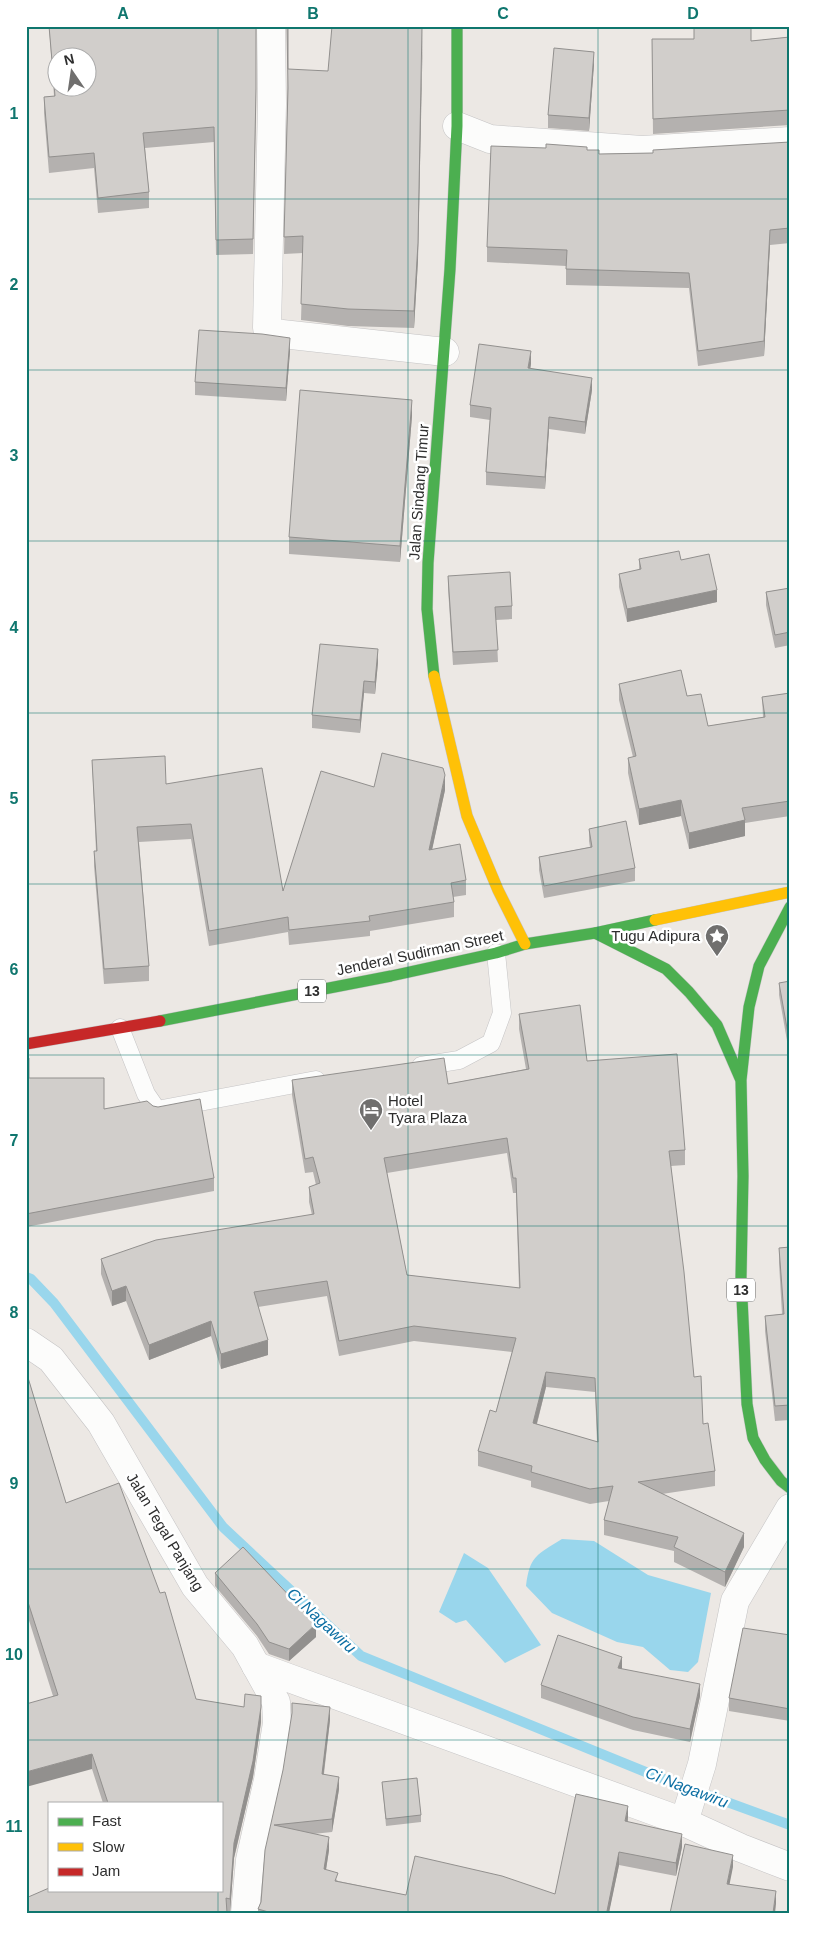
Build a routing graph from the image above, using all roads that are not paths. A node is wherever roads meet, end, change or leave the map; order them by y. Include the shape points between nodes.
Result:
1 (270, 26) edge
2 (457, 26) edge
3 (457, 126) junction
4 (790, 141) edge
5 (444, 352) junction
6 (790, 892) edge
7 (790, 907) edge
8 (595, 933) junction
9 (525, 944) junction
10 (496, 953) junction
11 (120, 1028) junction
12 (26, 1044) edge
13 (403, 1068) edge
14 (328, 1079) edge
15 (741, 1080) junction
16 (26, 1342) edge
17 (790, 1488) edge
18 (790, 1508) edge
19 (256, 1666) junction
20 (686, 1817) junction
21 (790, 1867) edge
22 (245, 1913) edge

1 - 5 street via 272,104 268,331
2 - 3 main road, Jalan Sindang Timur
3 - 4 street via 490,139 642,150
3 - 5 main road, Jalan Sindang Timur
5 - 9 main road, Jalan Sindang Timur via 426,609 435,683 467,816
6 - 8 main road, Jenderal Sudirman Street / 13
7 - 15 main road, 13 via 759,966 748,1007
8 - 9 main road, Jenderal Sudirman Street / 13
8 - 15 main road, 13 via 666,969 689,992 717,1025
9 - 10 main road, Jenderal Sudirman Street / 13
10 - 11 main road, Jenderal Sudirman Street / 13
10 - 13 lane via 502,1013 491,1043 459,1060
11 - 12 main road, Jenderal Sudirman Street / 13
11 - 14 lane via 146,1094 157,1110
15 - 17 main road, 13 via 741,1277 747,1404 753,1438 765,1460
16 - 19 street, Jalan Tegal Panjang via 51,1359 101,1423 195,1586 245,1646
18 - 20 street via 735,1601 702,1764
19 - 20 street
19 - 22 street, Jalan Tegal Panjang via 276,1702 277,1723 250,1860
20 - 21 street via 741,1848

